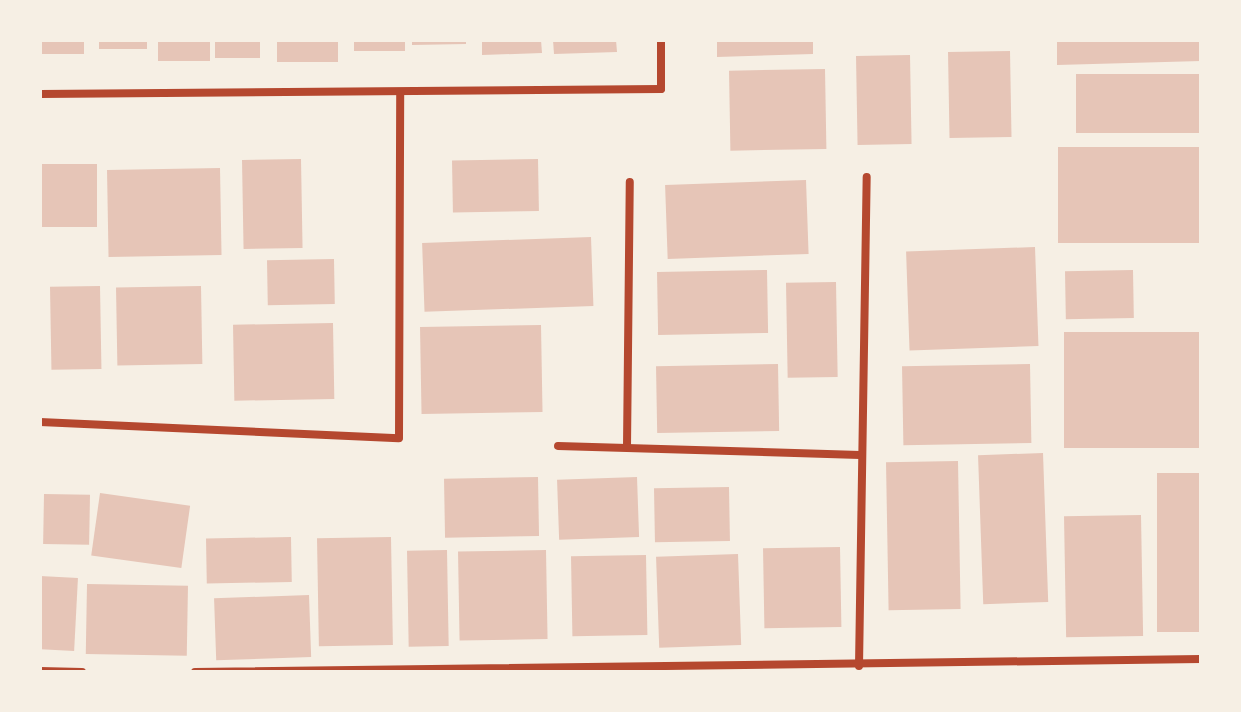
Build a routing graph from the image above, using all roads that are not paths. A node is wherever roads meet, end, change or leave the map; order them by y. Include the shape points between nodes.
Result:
1 (661, 40) edge
2 (400, 92) junction
3 (40, 94) edge
4 (867, 177) dead end
5 (630, 182) dead end
6 (40, 422) edge
7 (558, 446) dead end
8 (627, 447) junction
9 (860, 455) junction
10 (1201, 659) edge
11 (859, 666) junction
12 (40, 671) edge
13 (292, 671) edge
14 (82, 672) edge
15 (195, 672) edge

1 - 2 street via 661,89
2 - 3 street
2 - 6 street via 399,438
4 - 9 street
5 - 8 street
7 - 8 street
8 - 9 street
9 - 11 street
10 - 11 street
11 - 13 street
12 - 14 street
13 - 15 street

